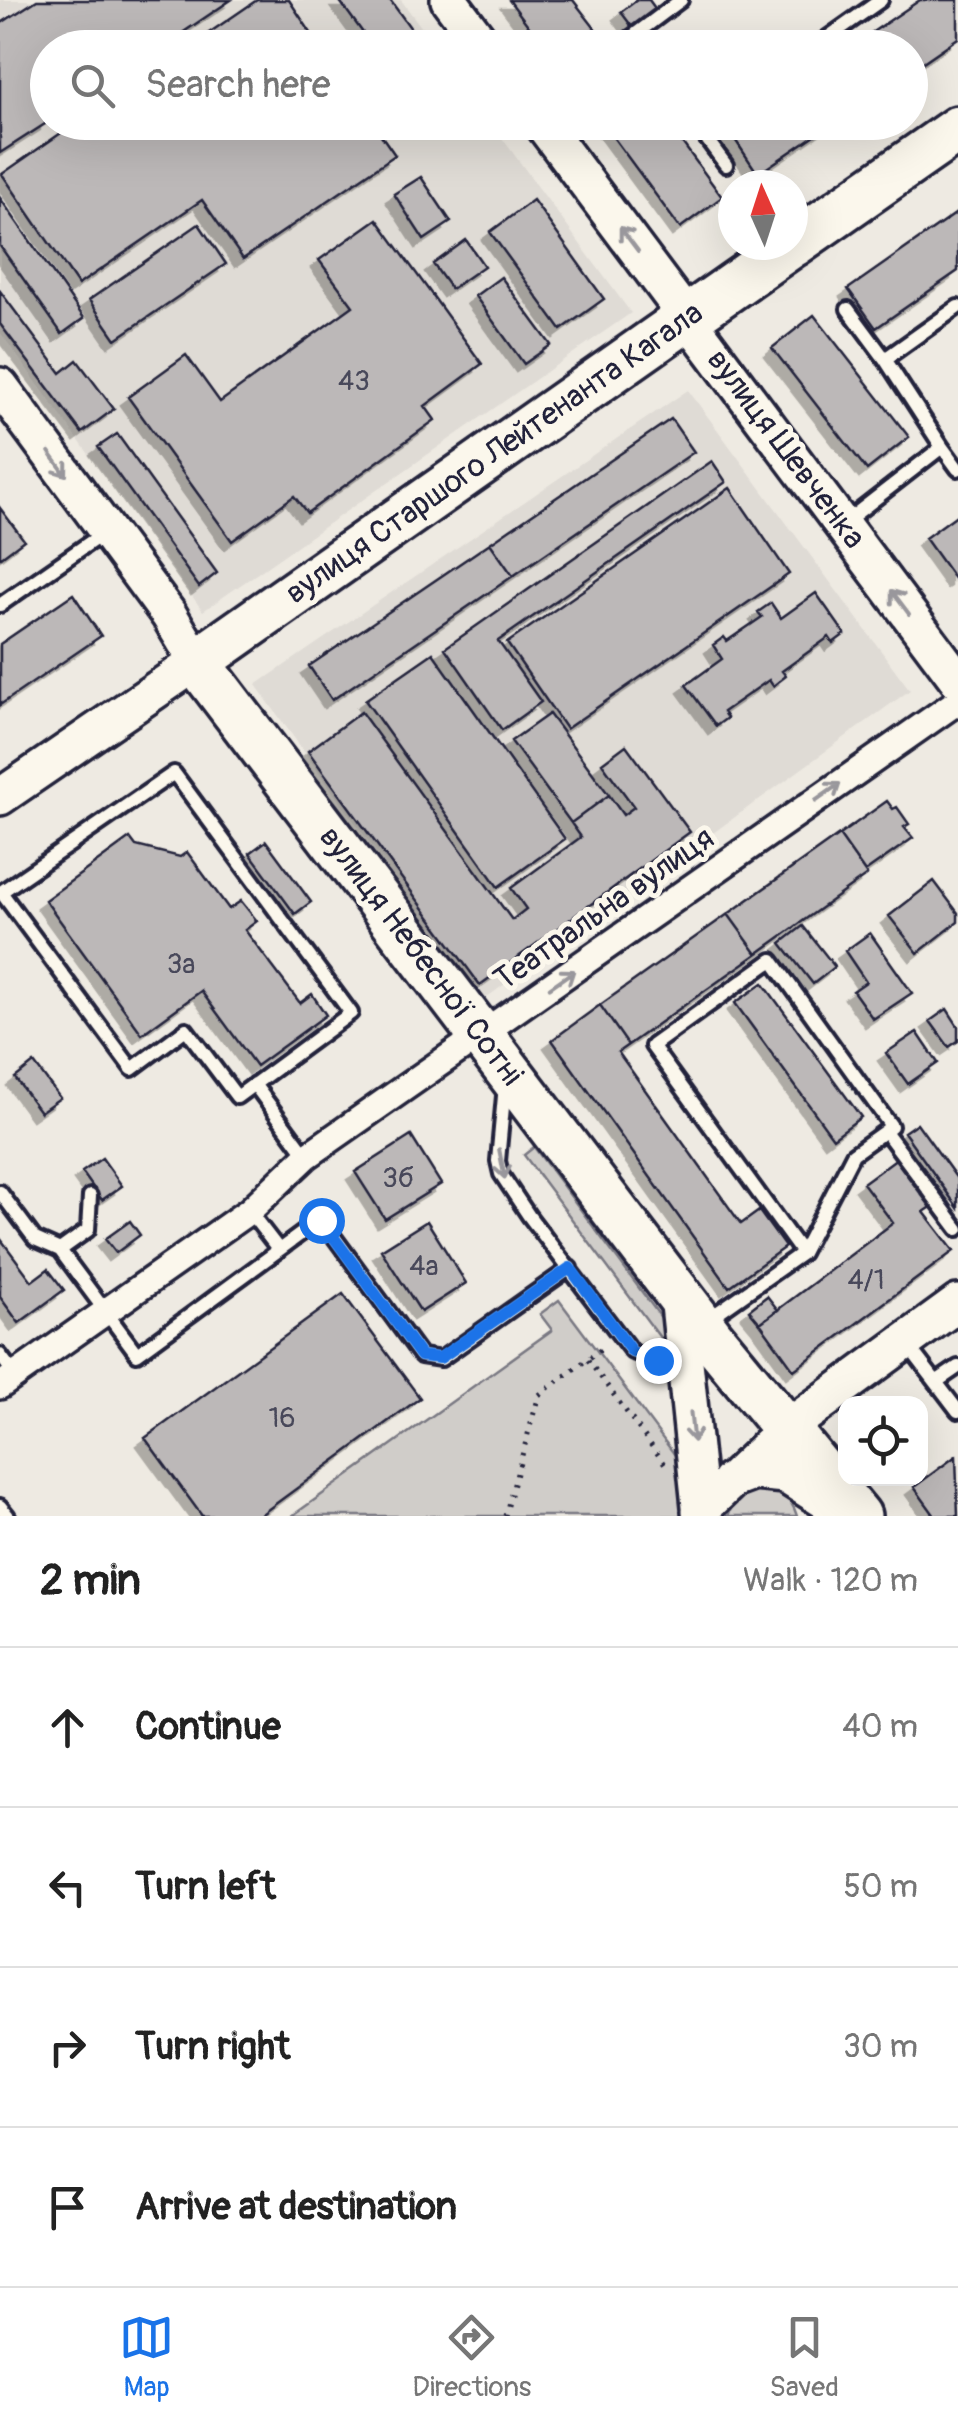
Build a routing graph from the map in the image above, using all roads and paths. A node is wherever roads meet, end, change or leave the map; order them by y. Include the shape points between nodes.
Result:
1 (449, 0) edge
2 (682, 0) edge
3 (882, 0) edge
4 (472, 30) edge
5 (648, 30) edge
6 (840, 30) edge
7 (958, 129) edge
8 (555, 140) edge
9 (710, 140) edge
10 (726, 165) dead end
11 (808, 233) edge
12 (769, 260) edge
13 (958, 306) edge
14 (848, 310) dead end
15 (688, 317) junction
16 (885, 359) junction
17 (0, 386) edge
18 (942, 447) junction
19 (958, 468) edge
20 (842, 524) junction
21 (106, 530) junction
22 (0, 604) edge
23 (197, 662) junction
24 (958, 680) edge
25 (958, 701) edge
26 (0, 797) edge
27 (1, 892) edge
28 (494, 1052) junction
29 (254, 1084) junction
30 (884, 1131) junction
31 (307, 1156) junction
32 (0, 1192) edge
33 (90, 1196) dead end
34 (249, 1211) junction
35 (958, 1229) edge
36 (60, 1250) junction
37 (279, 1250) junction
38 (802, 1253) junction
39 (570, 1268) junction
40 (958, 1304) edge
41 (106, 1312) junction
42 (694, 1328) junction
43 (620, 1335) junction
44 (906, 1342) junction
45 (587, 1360) junction
46 (958, 1367) edge
47 (5, 1372) edge
48 (936, 1382) junction
49 (958, 1411) edge
50 (668, 1471) dead end
51 (808, 1474) edge
52 (730, 1481) junction
53 (0, 1506) edge
54 (700, 1514) edge
55 (8, 1516) edge
56 (505, 1516) edge
57 (849, 1516) edge
58 (858, 1516) edge

1 - 4 street
2 - 5 lane
3 - 6 lane
7 - 11 highway, вулиця Старшого Лейтенанта Кагала
15 -> 8 street, вулиця Шевченка
9 - 10 lane
12 - 15 highway, вулиця Старшого Лейтенанта Кагала
13 - 16 lane
14 - 16 lane
15 - 20 street, вулиця Шевченка
15 - 23 highway, вулиця Старшого Лейтенанта Кагала
16 - 18 lane
17 -> 21 street, вулиця Небесної Сотні
18 - 19 lane
18 - 20 lane
24 -> 20 street, вулиця Шевченка
21 - 22 lane
21 - 23 street, вулиця Небесної Сотні
23 - 26 street
23 - 28 highway, вулиця Небесної Сотні
28 -> 25 street, Театральна вулиця
27 - 29 lane via 132,1069 186,1029 237,1097
27 - 29 lane via 174,773 351,1013
28 - 31 street, Театральна вулиця
28 -> 39 lane via 500,1174
28 - 42 highway, вулиця Небесної Сотні
29 - 31 lane
30 - 35 lane
30 - 38 lane via 852,1154
30 - 38 lane via 892,1126 772,960 652,1046
31 - 34 street, Театральна вулиця
32 - 36 lane via 35,1239
33 - 36 lane via 88,1230
34 - 37 lane
34 - 41 street, Театральна вулиця
36 - 41 lane
37 - 39 lane via 321,1220 421,1356 440,1358
37 - 41 lane via 137,1354
38 - 42 lane
39 - 43 lane
40 - 44 street
41 - 47 street, Театральна вулиця
42 - 43 lane via 658,1360 632,1352
42 - 51 highway, вулиця Небесної Сотні
42 -> 54 street
43 - 45 path
44 - 48 lane
44 - 51 street
45 - 50 path
45 - 56 path via 539,1395
46 - 48 lane
48 - 49 lane
51 - 52 street
51 - 52 street via 754,1472
51 - 57 street
51 - 58 highway, вулиця Небесної Сотні
52 - 54 street
53 - 55 lane

